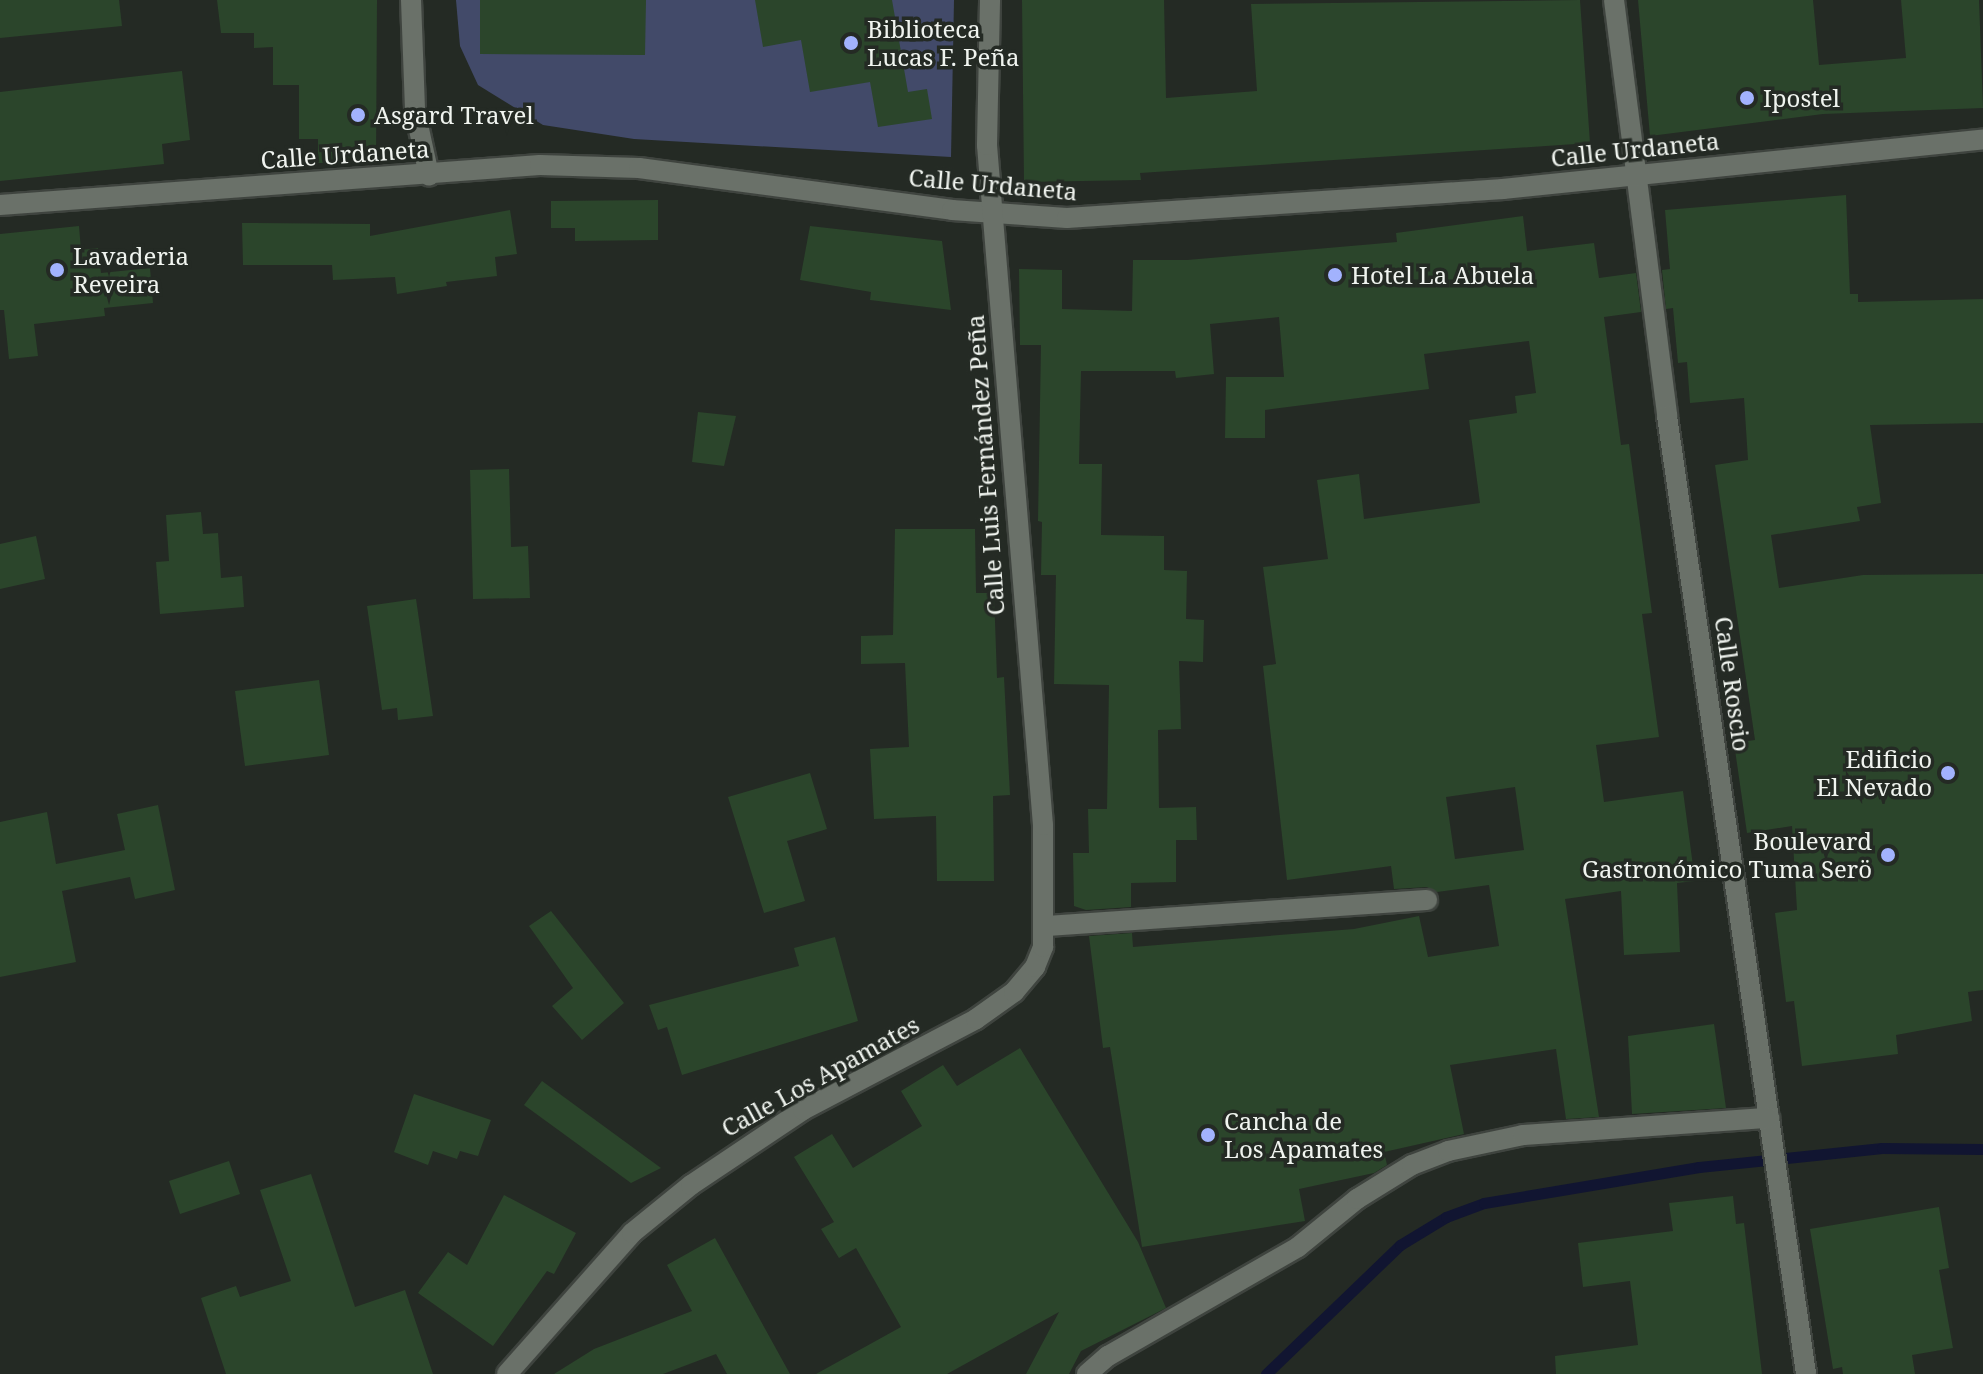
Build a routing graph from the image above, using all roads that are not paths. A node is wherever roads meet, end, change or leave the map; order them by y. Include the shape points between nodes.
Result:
1 (411, 0) edge
2 (990, 0) edge
3 (1614, 0) edge
4 (1983, 139) edge
5 (429, 175) junction
6 (1635, 175) junction
7 (0, 205) edge
8 (992, 214) junction
9 (1427, 900) dead end
10 (1046, 926) junction
11 (1769, 1118) junction
12 (507, 1374) edge
13 (1087, 1374) edge
14 (1806, 1374) edge

1 - 5 street via 415,111
2 - 8 street, Calle Luis Fernández Peña via 987,145
3 - 6 street, Calle Roscio
4 - 6 street, Calle Urdaneta
5 - 7 street, Calle Urdaneta
5 - 8 street, Calle Urdaneta via 540,165 639,168
6 - 8 street, Calle Urdaneta via 1175,213 1067,218
6 - 11 street, Calle Roscio
8 - 10 street, Calle Luis Fernández Peña via 1043,825
9 - 10 street
10 - 12 street, Calle Los Apamates via 1035,967 1014,992 976,1019 748,1142 632,1233
11 - 13 street via 1523,1135 1448,1151 1368,1192 1273,1263 1108,1356
11 - 14 street, Calle Roscio

